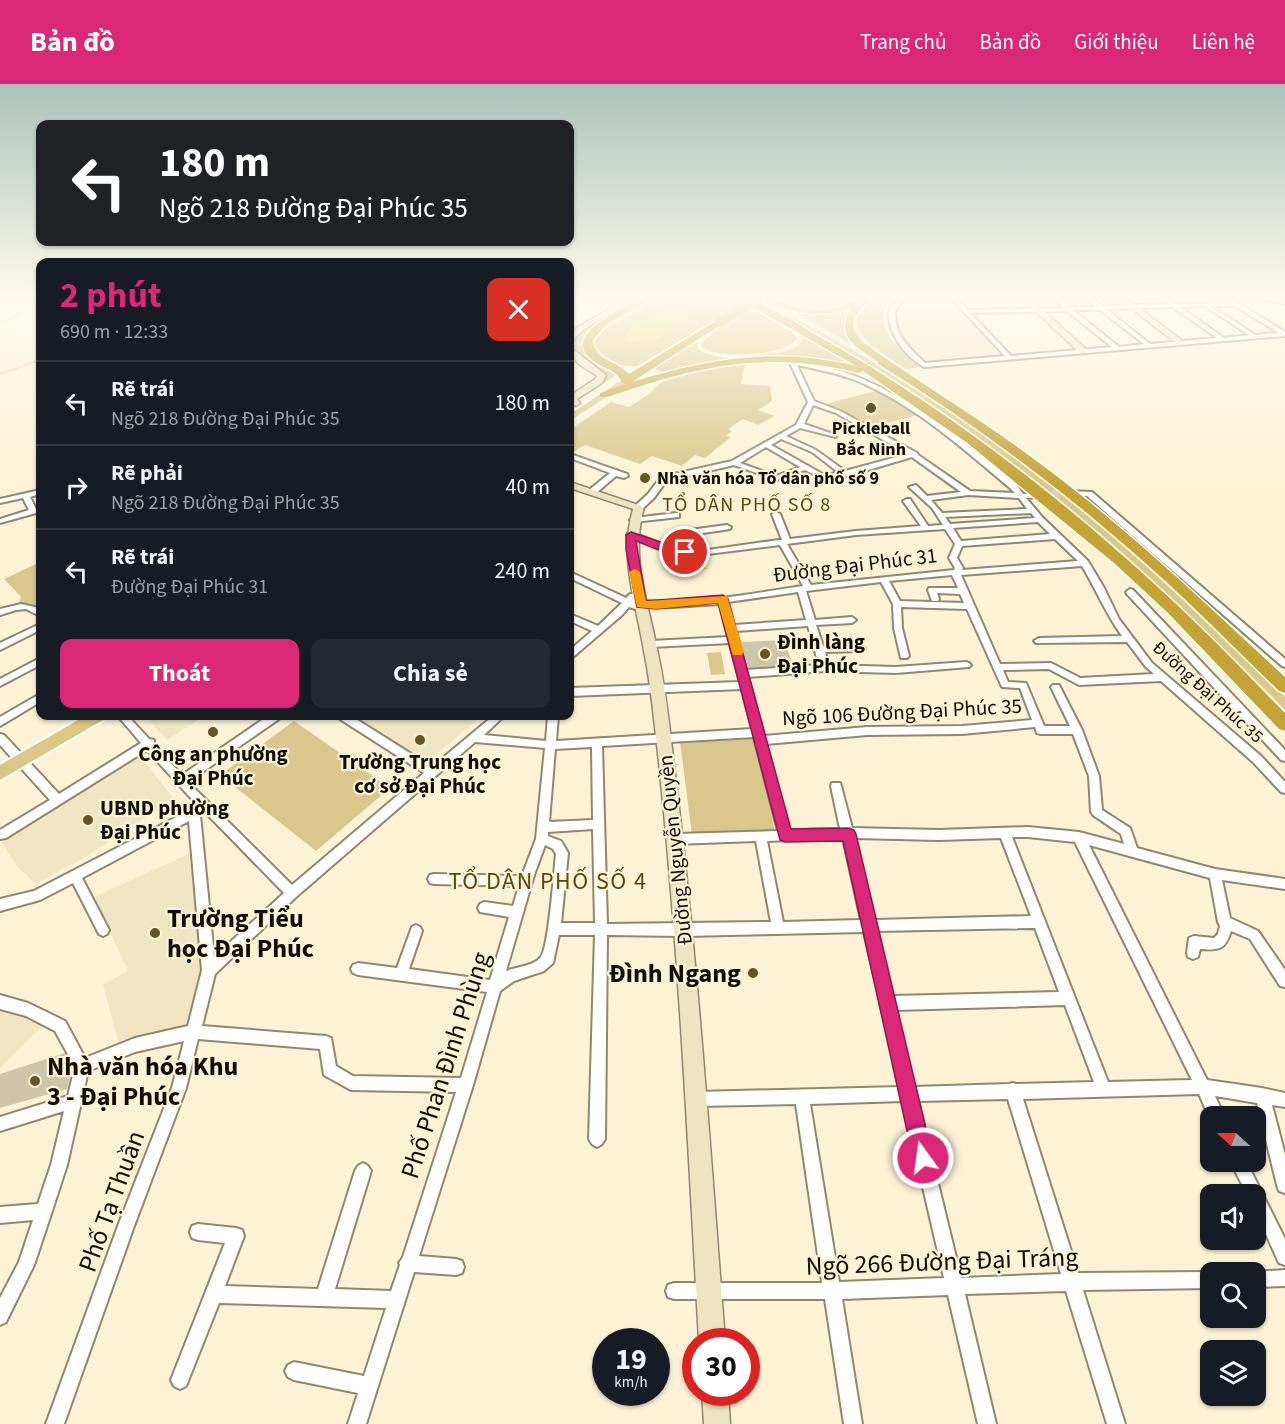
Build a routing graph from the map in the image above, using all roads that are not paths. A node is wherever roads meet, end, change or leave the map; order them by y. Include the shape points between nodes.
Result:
1 (581, 361) edge
2 (600, 361) edge
3 (610, 361) edge
4 (656, 361) edge
5 (658, 361) edge
6 (736, 361) edge
7 (819, 361) edge
8 (855, 361) edge
9 (872, 361) edge
10 (884, 361) edge
11 (920, 361) edge
12 (971, 361) edge
13 (626, 381) junction
14 (604, 395) junction
15 (574, 397) edge
16 (811, 402) junction
17 (936, 405) junction
18 (574, 415) edge
19 (799, 425) junction
20 (780, 436) junction
21 (834, 436) dead end
22 (765, 444) junction
23 (915, 454) junction
24 (574, 458) edge
25 (734, 463) junction
26 (806, 467) junction
27 (615, 473) junction
28 (845, 474) junction
29 (624, 476) dead end
30 (574, 486) edge
31 (913, 487) dead end
32 (592, 492) junction
33 (36, 493) edge
34 (968, 493) junction
35 (1071, 493) tunnel mouth
36 (1039, 495) tunnel mouth
37 (1021, 496) junction
38 (27, 498) dead end
39 (926, 498) junction
40 (0, 501) edge
41 (907, 501) dead end
42 (1033, 511) junction
43 (776, 514) dead end
44 (676, 515) dead end
45 (939, 515) junction
46 (1040, 520) junction
47 (0, 521) edge
48 (635, 521) junction
49 (727, 527) dead end
50 (946, 527) junction
51 (926, 528) junction
52 (1057, 536) junction
53 (785, 542) junction
54 (960, 544) junction
55 (685, 552) junction
56 (1085, 563) junction
57 (957, 571) junction
58 (574, 577) edge
59 (884, 579) junction
60 (804, 589) junction
61 (963, 591) junction
62 (1130, 592) dead end
63 (723, 599) junction
64 (935, 599) dead end
65 (897, 603) junction
66 (970, 606) junction
67 (638, 607) junction
68 (36, 610) edge
69 (0, 612) edge
70 (574, 618) edge
71 (852, 620) dead end
72 (811, 623) junction
73 (731, 628) junction
74 (36, 629) edge
75 (598, 630) junction
76 (1129, 639) junction
77 (734, 640) junction
78 (1039, 641) dead end
79 (651, 644) junction
80 (0, 646) edge
81 (860, 648) dead end
82 (819, 649) junction
83 (574, 651) edge
84 (904, 656) dead end
85 (36, 663) edge
86 (1285, 664) edge
87 (966, 665) dead end
88 (996, 667) junction
89 (825, 668) junction
90 (743, 674) junction
91 (1164, 677) junction
92 (0, 682) edge
93 (746, 685) junction
94 (1056, 687) dead end
95 (1285, 687) edge
96 (657, 689) junction
97 (574, 692) edge
98 (36, 700) edge
99 (90, 720) edge
100 (127, 720) edge
101 (269, 720) edge
102 (350, 720) edge
103 (494, 720) edge
104 (553, 720) edge
105 (0, 722) edge
106 (1038, 723) junction
107 (1285, 723) edge
108 (1077, 730) junction
109 (760, 736) junction
110 (0, 738) edge
111 (473, 738) junction
112 (664, 738) junction
113 (150, 743) junction
114 (597, 743) junction
115 (551, 745) junction
116 (1285, 757) edge
117 (21, 761) junction
118 (0, 773) edge
119 (432, 773) junction
120 (181, 781) junction
121 (836, 786) dead end
122 (1285, 789) edge
123 (58, 801) junction
124 (200, 810) junction
125 (600, 824) junction
126 (543, 833) junction
127 (849, 834) junction
128 (1005, 834) junction
129 (2, 835) dead end
130 (785, 836) junction
131 (761, 837) junction
132 (1079, 837) junction
133 (675, 839) junction
134 (1133, 853) junction
135 (1215, 874) junction
136 (75, 875) junction
137 (434, 879) dead end
138 (526, 881) junction
139 (1285, 884) edge
140 (292, 893) junction
141 (0, 905) edge
142 (484, 908) dead end
143 (518, 912) junction
144 (1038, 922) junction
145 (1227, 924) junction
146 (870, 926) junction
147 (778, 928) junction
148 (554, 929) junction
149 (602, 929) junction
150 (103, 930) dead end
151 (684, 930) junction
152 (416, 931) dead end
153 (1193, 953) dead end
154 (358, 969) dead end
155 (208, 970) junction
156 (400, 975) junction
157 (1285, 981) edge
158 (495, 987) junction
159 (1069, 998) junction
160 (0, 1002) edge
161 (889, 1004) junction
162 (193, 1032) junction
163 (82, 1066) junction
164 (466, 1085) junction
165 (1203, 1087) junction
166 (1104, 1089) junction
167 (1013, 1090) junction
168 (907, 1093) junction
169 (1262, 1095) junction
170 (802, 1097) junction
171 (696, 1099) junction
172 (1285, 1100) edge
173 (74, 1101) junction
174 (1212, 1106) edge
175 (0, 1124) edge
176 (597, 1139) dead end
177 (363, 1171) dead end
178 (1284, 1179) edge
179 (44, 1211) junction
180 (0, 1215) edge
181 (1266, 1218) edge
182 (198, 1232) dead end
183 (1285, 1257) edge
184 (407, 1263) junction
185 (456, 1267) dead end
186 (1285, 1278) edge
187 (1266, 1279) edge
188 (1200, 1280) edge
189 (1071, 1282) junction
190 (955, 1286) junction
191 (7, 1291) edge
192 (674, 1291) dead end
193 (709, 1291) junction
194 (833, 1291) junction
195 (213, 1294) junction
196 (324, 1296) junction
197 (395, 1300) junction
198 (0, 1316) edge
199 (711, 1328) edge
200 (294, 1371) dead end
201 (180, 1380) dead end
202 (370, 1386) junction
203 (716, 1406) edge
204 (55, 1424) edge
205 (357, 1424) edge
206 (717, 1424) edge
207 (853, 1424) edge
208 (987, 1424) edge
209 (1116, 1424) edge

1 - 15 street via 602,376
2 - 13 highway via 623,372
3 - 4 highway via 628,369 642,368
5 - 13 highway
6 - 14 highway via 664,375
7 - 17 highway via 867,374
8 - 17 highway
9 - 17 highway
10 - 17 highway via 919,382
11 - 12 street via 924,365
13 - 14 main road
14 - 18 main road
16 - 19 street
16 - 23 street via 838,412
16 - 37 street, Đường Đại Phúc 35 via 793,363 836,370 886,392 934,424
17 - 95 highway via 1050,478 1117,532
17 - 107 highway via 1157,594
19 - 20 street
19 - 21 street
20 - 22 street
20 - 28 street via 814,451
22 - 25 street
22 - 26 street
23 - 28 street
23 - 34 street
24 - 27 street
25 - 26 street via 776,478
25 - 48 street via 664,479
26 - 28 street via 825,478
27 - 29 street
27 - 32 street
30 - 32 street
31 - 39 street
32 - 48 street
33 - 40 street
34 - 37 street
34 - 39 street
35 - 86 street via 1089,494
36 - 37 street
37 - 42 street, Đường Đại Phúc 35
38 - 47 street via 33,511
39 - 45 street
41 - 51 street
42 - 45 street
42 - 46 street, Đường Đại Phúc 35
43 - 53 street
44 - 48 street
45 - 50 street
46 - 50 street
46 - 52 street, Đường Đại Phúc 35
48 - 55 street via 674,551
48 - 67 street, Đường Nguyễn Quyền
49 - 55 street via 678,534
50 - 51 street
50 - 54 street
51 - 53 street
52 - 54 street
52 - 56 street, Đường Đại Phúc 35
53 - 55 street
53 - 60 street
54 - 57 street via 953,558
56 - 57 street, Đường Đại Phúc 31
56 - 76 street, Đường Đại Phúc 35 via 1114,620
57 - 59 street, Đường Đại Phúc 31
57 - 61 street
58 - 67 street
59 - 60 street, Đường Đại Phúc 31
59 - 65 street
60 - 63 street, Đường Đại Phúc 31
60 - 72 street
61 - 64 street via 932,590
61 - 66 street
62 - 116 street
63 - 67 street, Đường Đại Phúc 31
63 - 73 street
65 - 66 street
65 - 84 street
66 - 88 street
67 - 75 street
67 - 79 street, Đường Nguyễn Quyền
68 - 69 street via 20,606
70 - 75 street
71 - 72 street
72 - 73 street
72 - 82 street
73 - 77 street
74 - 80 street
75 - 83 street
76 - 78 street
76 - 91 street, Đường Đại Phúc 35
77 - 79 street
77 - 90 street
79 - 96 street, Đường Nguyễn Quyền
81 - 82 street
82 - 89 street
85 - 92 street
87 - 89 street via 896,670
88 - 91 street via 1041,664 1079,682
88 - 106 street via 1005,686 1023,685
89 - 90 street
90 - 93 street
91 - 122 street, Đường Đại Phúc 35
93 - 96 street
93 - 109 street
94 - 108 street
96 - 97 street
96 - 112 street, Đường Nguyễn Quyền
98 - 105 street
99 - 117 main road
100 - 113 street
101 - 120 street
102 - 119 street
103 - 111 street
104 - 115 street, Phố Phan Đình Phùng
106 - 108 street, Ngõ 106 Đường Đại Phúc 35 via 1041,730
106 - 109 street, Ngõ 106 Đường Đại Phúc 35
108 - 134 street via 1094,776 1097,812 1126,831
109 - 112 street, Ngõ 106 Đường Đại Phúc 35
109 - 130 street
110 - 117 street
111 - 115 street, Ngõ 106 Đường Đại Phúc 35
111 - 119 street
112 - 114 street, Ngõ 106 Đường Đại Phúc 35
112 - 133 street, Đường Nguyễn Quyền
113 - 120 street
113 - 123 street
114 - 115 street, Ngõ 106 Đường Đại Phúc 35
114 - 125 street
115 - 126 street, Phố Phan Đình Phùng
117 - 118 main road
117 - 123 street
119 - 140 street
120 - 124 street
121 - 127 street
123 - 129 street
124 - 136 street
124 - 140 street
124 - 155 street, Phố Tạ Thuần
125 - 126 street
125 - 149 street
126 - 138 street, Phố Phan Đình Phùng
126 - 148 street via 562,854
127 - 128 street
127 - 130 street
127 - 146 street
128 - 132 street
128 - 144 street
130 - 131 street
131 - 133 street
131 - 147 street
132 - 134 street
132 - 165 street
133 - 151 street, Đường Nguyễn Quyền
134 - 135 street
135 - 139 street
135 - 145 street
136 - 141 street via 36,896
136 - 150 street
137 - 138 street
138 - 143 street, Phố Phan Đình Phùng
140 - 155 street
142 - 143 street
143 - 158 street, Phố Phan Đình Phùng
144 - 146 street
144 - 159 street
145 - 153 street via 1223,938 1216,944 1194,942
145 - 157 street via 1254,935
146 - 147 street
146 - 161 street
147 - 151 street
148 - 149 street
148 - 158 street via 544,964 510,976
149 - 151 street
149 - 176 street
151 - 171 street, Đường Nguyễn Quyền
152 - 156 street
154 - 156 street
155 - 162 street, Phố Tạ Thuần
156 - 158 street
158 - 164 street, Phố Phan Đình Phùng
159 - 161 street
159 - 166 street
160 - 163 street via 60,1026
161 - 168 street
162 - 163 street via 135,1045
162 - 164 street via 326,1043 328,1070 351,1083
162 - 204 street, Phố Tạ Thuần via 179,1088
163 - 173 street
164 - 184 street, Phố Phan Đình Phùng
165 - 166 street
165 - 169 street
165 - 174 street
166 - 167 street
167 - 168 street
167 - 189 street
168 - 170 street
168 - 190 street
169 - 172 street
169 - 178 street
170 - 171 street
170 - 194 street
171 - 193 street, Đường Nguyễn Quyền
173 - 175 street
173 - 179 street
177 - 196 street
179 - 180 street
179 - 191 street via 26,1265
181 - 183 street
182 - 195 street via 236,1236
184 - 185 street
184 - 197 street, Phố Phan Đình Phùng
186 - 187 street
188 - 189 street, Ngõ 266 Đường Đại Tráng
189 - 190 street, Ngõ 266 Đường Đại Tráng
189 - 209 street
190 - 194 street, Ngõ 266 Đường Đại Tráng
190 - 208 street
191 - 198 street
192 - 193 street, Ngõ 266 Đường Đại Tráng
193 - 194 street, Ngõ 266 Đường Đại Tráng
193 - 199 street, Đường Nguyễn Quyền
194 - 207 street
195 - 196 street
195 - 201 street
196 - 197 street
197 - 202 street, Phố Phan Đình Phùng
200 - 202 street
202 - 205 street, Phố Phan Đình Phùng
203 - 206 street

